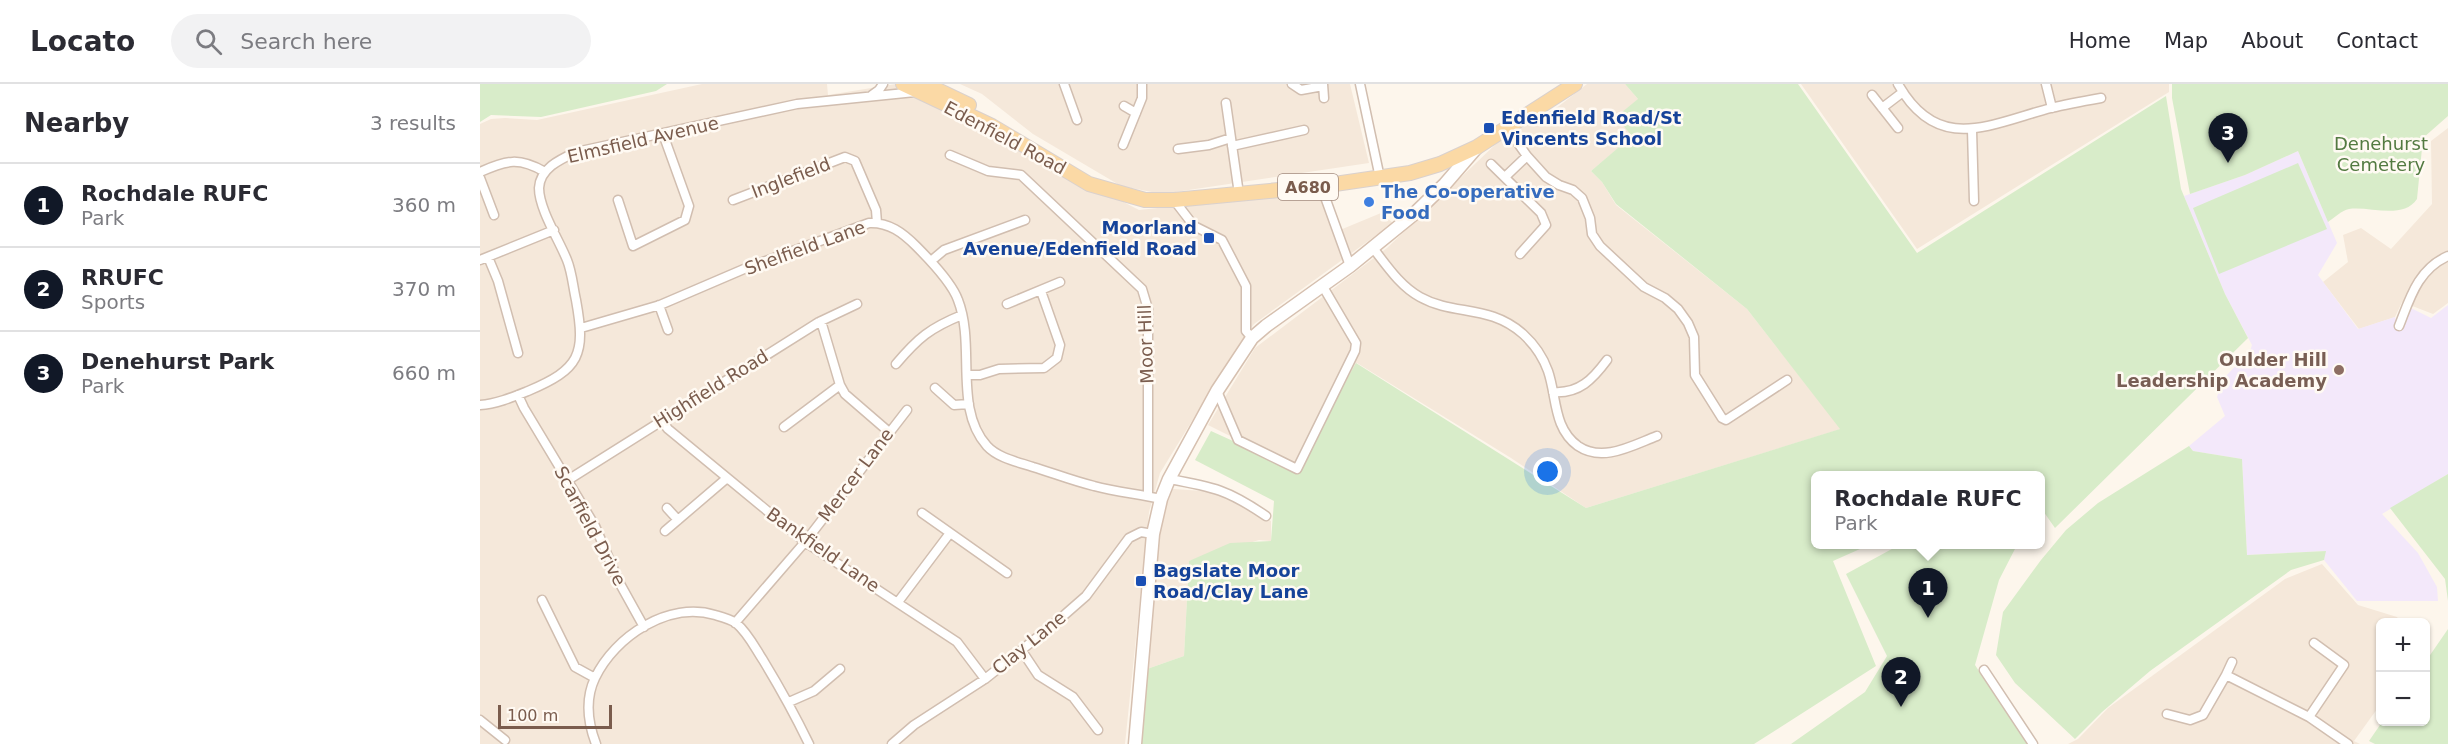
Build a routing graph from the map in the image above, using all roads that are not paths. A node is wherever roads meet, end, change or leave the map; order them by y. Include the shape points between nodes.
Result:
1 (883, 84) edge
2 (903, 84) edge
3 (1064, 84) edge
4 (1142, 84) edge
5 (1292, 84) edge
6 (1360, 84) edge
7 (1575, 84) edge
8 (2046, 84) edge
9 (1323, 85) edge
10 (921, 88) edge
11 (1900, 88) edge
12 (1872, 95) dead end
13 (869, 97) junction
14 (1324, 98) dead end
15 (2101, 98) dead end
16 (1226, 103) dead end
17 (1124, 106) dead end
18 (1882, 108) junction
19 (2052, 108) junction
20 (1136, 113) junction
21 (1077, 120) dead end
22 (1898, 128) dead end
23 (1508, 129) junction
24 (1304, 130) dead end
25 (1972, 130) junction
26 (663, 134) junction
27 (1232, 142) junction
28 (1123, 145) dead end
29 (1477, 147) junction
30 (1178, 149) dead end
31 (950, 155) dead end
32 (1527, 156) junction
33 (1440, 164) junction
34 (1491, 164) dead end
35 (480, 172) edge
36 (545, 172) junction
37 (1506, 176) junction
38 (480, 178) edge
39 (1380, 178) junction
40 (1446, 182) junction
41 (1321, 186) junction
42 (1239, 194) junction
43 (618, 200) dead end
44 (733, 200) dead end
45 (1174, 200) junction
46 (1974, 201) dead end
47 (494, 214) dead end
48 (1025, 220) dead end
49 (877, 223) junction
50 (554, 230) junction
51 (1373, 248) junction
52 (1520, 254) dead end
53 (2448, 256) edge
54 (484, 258) edge
55 (931, 261) junction
56 (1350, 266) junction
57 (1060, 282) dead end
58 (1322, 285) junction
59 (1041, 291) junction
60 (1007, 303) dead end
61 (857, 304) dead end
62 (659, 305) junction
63 (962, 315) junction
64 (821, 321) junction
65 (2399, 326) dead end
66 (581, 328) junction
67 (668, 330) dead end
68 (1252, 338) junction
69 (518, 353) dead end
70 (1607, 360) dead end
71 (896, 364) dead end
72 (968, 375) junction
73 (1787, 380) dead end
74 (840, 385) junction
75 (935, 388) dead end
76 (1217, 391) junction
77 (1553, 392) junction
78 (518, 394) junction
79 (969, 404) junction
80 (480, 405) edge
81 (907, 410) dead end
82 (661, 420) junction
83 (783, 427) dead end
84 (889, 432) junction
85 (1656, 436) dead end
86 (727, 478) junction
87 (1169, 479) junction
88 (568, 480) junction
89 (1148, 496) junction
90 (1161, 499) junction
91 (668, 508) dead end
92 (922, 513) dead end
93 (1266, 516) dead end
94 (678, 520) junction
95 (665, 531) dead end
96 (950, 533) junction
97 (1153, 534) junction
98 (806, 542) junction
99 (1007, 573) dead end
100 (542, 600) dead end
101 (898, 602) junction
102 (735, 623) junction
103 (644, 627) junction
104 (2314, 642) dead end
105 (1022, 651) junction
106 (2232, 662) dead end
107 (840, 669) dead end
108 (1984, 670) dead end
109 (2226, 675) junction
110 (595, 678) junction
111 (985, 679) junction
112 (789, 702) junction
113 (2167, 714) dead end
114 (2309, 717) junction
115 (480, 720) edge
116 (1098, 730) dead end
117 (505, 740) dead end
118 (596, 744) edge
119 (809, 744) edge
120 (892, 744) edge
121 (1136, 744) edge
122 (2033, 744) edge
123 (2348, 744) edge

1 - 13 street
2 - 10 main road, Edenfield Road / A680
3 - 21 street
4 - 20 street
5 - 9 street via 1301,90
6 - 39 street
7 - 23 main road, Edenfield Road / A680
8 - 19 street
9 - 14 street
10 - 13 street, Elmsfield Avenue
10 - 45 main road, Edenfield Road / A680 via 995,118 1027,142 1092,175 1107,190 1145,200
11 - 18 street
11 - 25 street via 1931,120
12 - 18 street
13 - 26 street, Elmsfield Avenue via 797,104
15 - 19 street
16 - 27 street
17 - 20 street
18 - 22 street
19 - 25 street
20 - 28 street
23 - 29 main road, Edenfield Road / A680
23 - 32 street
24 - 27 street
25 - 46 street
26 - 36 street, Elmsfield Avenue via 576,152 557,160
26 - 43 street via 689,206 685,220 633,246
27 - 30 street
27 - 42 street
29 - 33 main road, Edenfield Road / A680
29 - 40 street
31 - 89 street, Moor Hill via 988,171 1021,175 1142,290 1148,309
32 - 37 street
32 - 73 street via 1546,177 1582,198 1592,234 1600,246 1644,287 1678,309 1694,337 1695,375 1722,418 1726,420
33 - 39 main road, Edenfield Road / A680
33 - 40 street
34 - 37 street
35 - 36 street via 518,161
36 - 50 street, Elmsfield Avenue via 540,194
37 - 52 street via 1541,213 1546,225
38 - 47 street
39 - 41 main road, Edenfield Road / A680
40 - 51 street
41 - 42 main road, Edenfield Road / A680
41 - 56 street
42 - 45 main road, Edenfield Road / A680
44 - 49 street, Inglefield via 845,158 855,161 876,210
45 - 68 street via 1194,226 1222,240 1246,286 1246,331
48 - 55 street via 944,250
49 - 55 street, Shelfield Lane via 906,236
49 - 62 street, Shelfield Lane via 744,269
50 - 54 street
50 - 66 street, Elmsfield Avenue via 569,263
51 - 56 street
51 - 77 street via 1394,275 1420,297 1489,314 1513,326 1539,353
53 - 65 street via 2429,267 2420,279
54 - 69 street via 498,281
55 - 63 street, Shelfield Lane via 958,299
56 - 58 street
57 - 59 street
58 - 68 street
58 - 76 street via 1356,343 1355,351 1297,469 1238,440
59 - 60 street
59 - 72 street via 1060,345 1057,358 1044,368 999,369
61 - 64 street, Highfield Road
62 - 66 street, Shelfield Lane
62 - 67 street
63 - 71 street via 935,326
63 - 72 street, Shelfield Lane
64 - 74 street
64 - 82 street, Highfield Road
66 - 78 street, Elmsfield Avenue via 580,348 569,369 550,382
68 - 76 street
70 - 77 street via 1588,383
72 - 79 street, Shelfield Lane
74 - 83 street
74 - 84 street via 845,394
75 - 79 street via 954,405
76 - 87 street
77 - 85 street via 1565,432 1589,451 1614,452
78 - 80 street, Elmsfield Avenue
78 - 88 street, Scarfield Drive
79 - 89 street, Shelfield Lane via 975,429 988,448 1008,459 1095,487
81 - 84 street, Mercer Lane
82 - 86 street, Bankfield Lane
82 - 88 street, Highfield Road
84 - 98 street, Mercer Lane
86 - 94 street
86 - 98 street, Bankfield Lane
87 - 90 street
87 - 93 street via 1218,488
88 - 103 street, Scarfield Drive
89 - 90 street, Shelfield Lane
90 - 97 street
91 - 94 street
92 - 96 street
94 - 95 street
96 - 99 street
96 - 101 street
97 - 105 street, Clay Lane via 1142,532 1129,538 1086,596
97 - 121 street
98 - 101 street, Bankfield Lane
98 - 102 street, Mercer Lane
100 - 110 street via 575,667
101 - 111 street, Bankfield Lane via 957,642
102 - 103 street via 692,611 665,615
102 - 112 street via 749,638
103 - 110 street via 612,652
104 - 114 street via 2344,665
105 - 111 street, Clay Lane
105 - 116 street via 1038,675 1072,697
106 - 109 street
107 - 112 street via 814,691
108 - 122 street
109 - 113 street via 2203,715 2190,720
109 - 114 street
110 - 118 street via 588,701
111 - 120 street, Clay Lane
112 - 119 street
114 - 123 street
115 - 117 street

